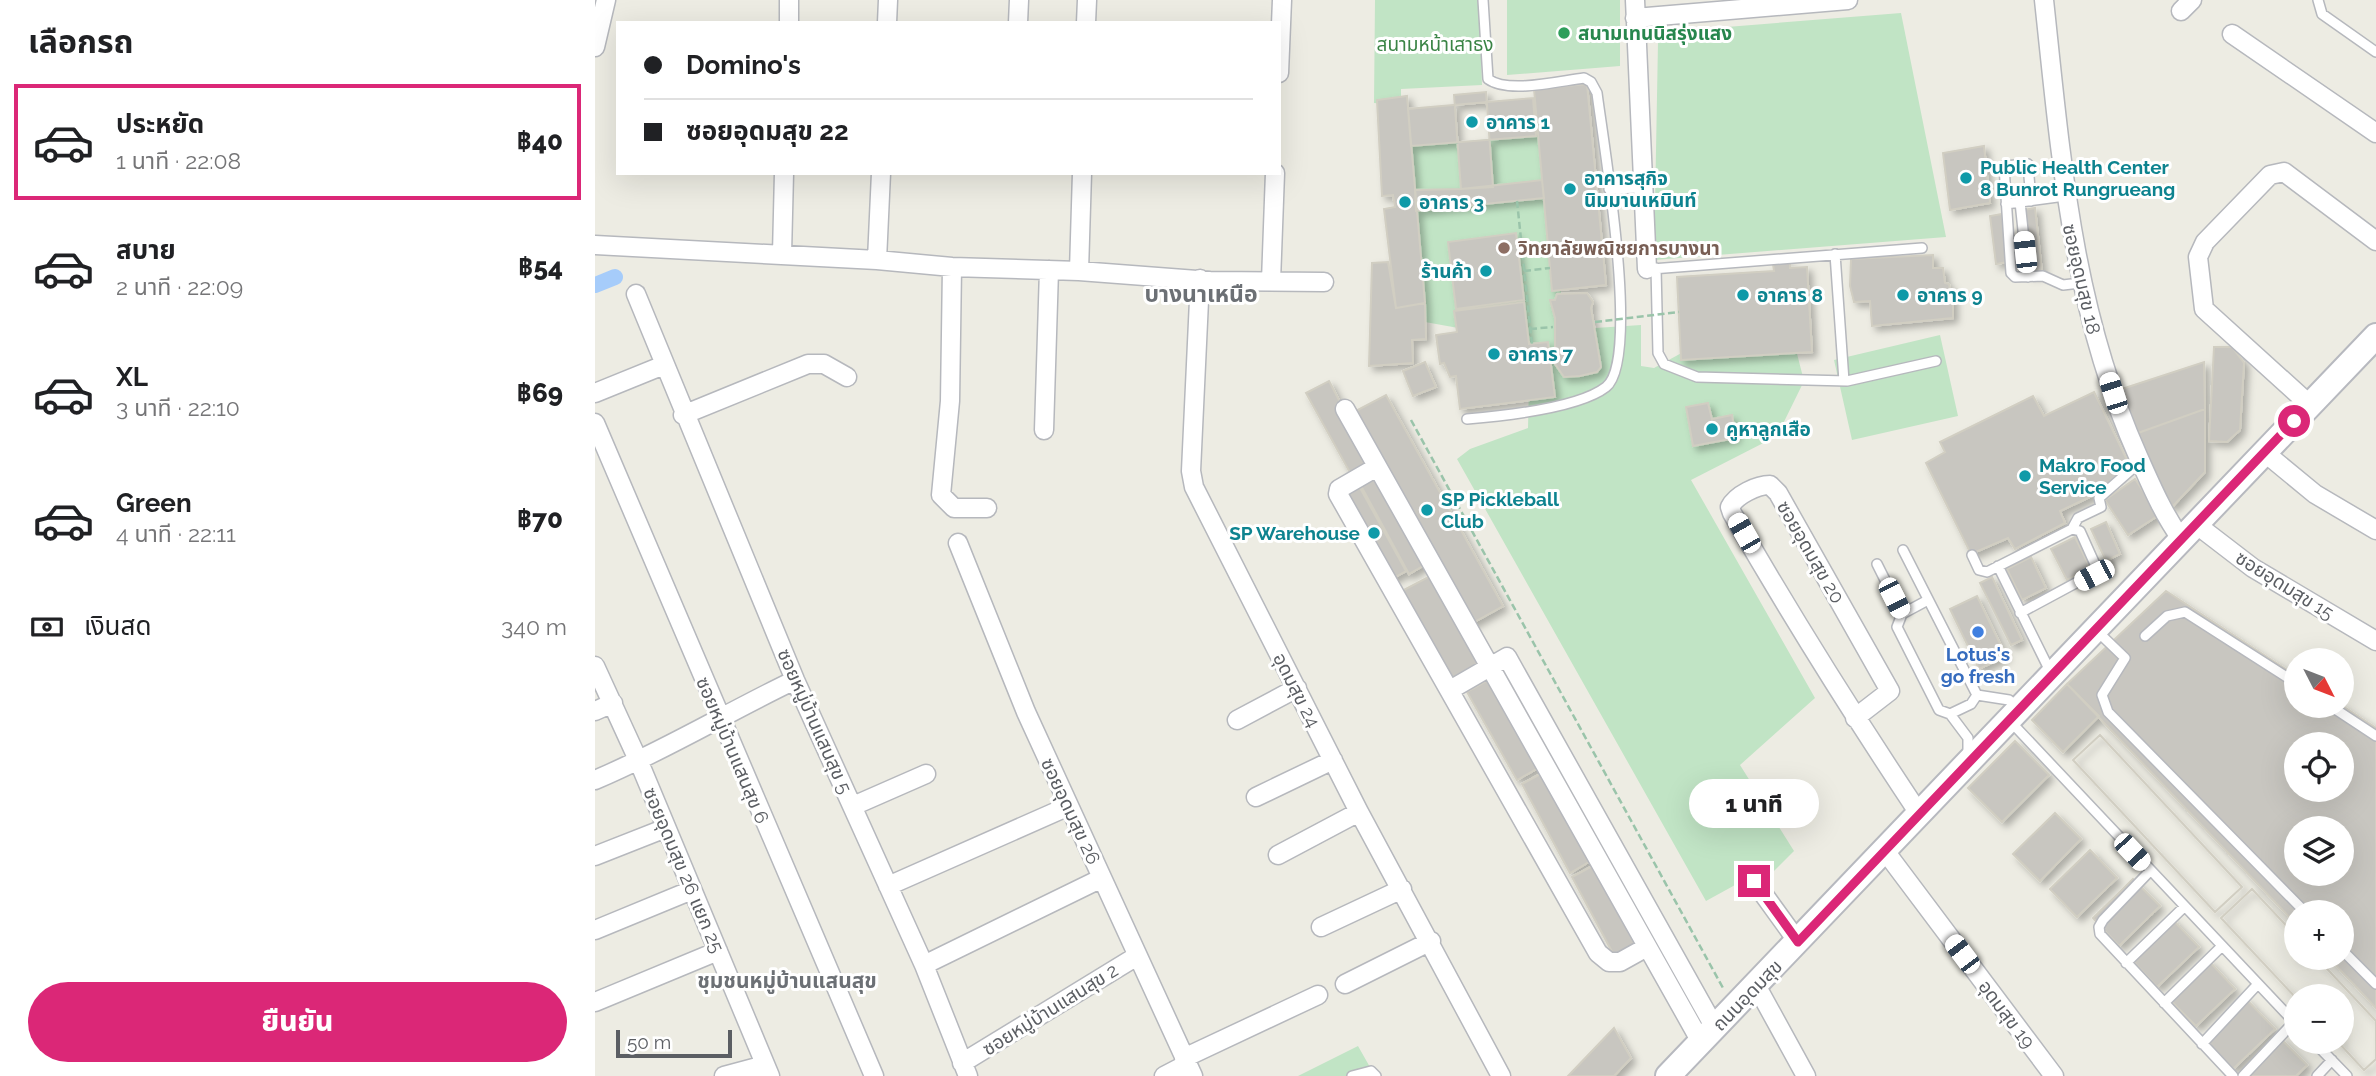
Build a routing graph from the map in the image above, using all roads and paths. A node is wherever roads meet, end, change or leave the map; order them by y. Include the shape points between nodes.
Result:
1 (606, 0) edge
2 (789, 0) edge
3 (888, 0) edge
4 (1019, 0) edge
5 (1087, 0) edge
6 (1282, 0) edge
7 (1483, 0) edge
8 (1848, 0) edge
9 (2044, 0) edge
10 (2318, 0) edge
11 (1635, 9) edge
12 (789, 21) edge
13 (887, 21) edge
14 (1018, 21) edge
15 (1086, 21) edge
16 (1281, 24) edge
17 (2232, 33) dead end
18 (595, 47) edge
19 (2376, 52) edge
20 (2376, 133) edge
21 (784, 175) edge
22 (880, 175) edge
23 (1081, 175) edge
24 (1275, 175) edge
25 (1609, 188) junction
26 (1643, 188) junction
27 (2064, 196) junction
28 (1517, 201) dead end
29 (2031, 201) junction
30 (2019, 202) junction
31 (2006, 204) junction
32 (2376, 241) edge
33 (595, 245) edge
34 (1922, 248) dead end
35 (782, 254) junction
36 (1835, 254) junction
37 (877, 260) junction
38 (952, 267) junction
39 (1550, 268) dead end
40 (1652, 269) junction
41 (1049, 270) junction
42 (1079, 271) junction
43 (1524, 271) junction
44 (2028, 277) junction
45 (1200, 279) junction
46 (1271, 281) junction
47 (1324, 282) dead end
48 (2080, 283) junction
49 (635, 294) dead end
50 (1679, 312) dead end
51 (1595, 323) dead end
52 (1553, 327) dead end
53 (1530, 329) junction
54 (1532, 344) dead end
55 (2371, 347) edge
56 (1936, 361) dead end
57 (664, 365) junction
58 (847, 377) dead end
59 (1844, 381) junction
60 (595, 393) edge
61 (2309, 405) junction
62 (1345, 409) dead end
63 (683, 415) junction
64 (1467, 419) dead end
65 (1411, 420) dead end
66 (595, 423) edge
67 (1044, 430) dead end
68 (2264, 453) junction
69 (2141, 461) junction
70 (1377, 467) junction
71 (988, 508) dead end
72 (2072, 529) junction
73 (2376, 530) edge
74 (2189, 533) junction
75 (958, 543) dead end
76 (1903, 550) dead end
77 (1972, 555) dead end
78 (1877, 564) dead end
79 (1998, 566) junction
80 (1928, 600) junction
81 (2020, 613) junction
82 (1902, 614) junction
83 (2097, 631) junction
84 (2145, 636) dead end
85 (2376, 641) edge
86 (595, 666) edge
87 (1489, 668) junction
88 (2284, 675) edge
89 (2053, 676) junction
90 (795, 680) junction
91 (1297, 688) junction
92 (1450, 690) junction
93 (1977, 695) junction
94 (613, 703) junction
95 (595, 711) edge
96 (1950, 714) junction
97 (2015, 715) junction
98 (718, 716) junction
99 (1855, 718) junction
100 (2349, 718) edge
101 (1237, 720) dead end
102 (2376, 736) edge
103 (1333, 760) junction
104 (639, 761) junction
105 (1968, 765) junction
106 (926, 774) dead end
107 (595, 780) edge
108 (1257, 797) dead end
109 (853, 806) junction
110 (1069, 806) junction
111 (1359, 812) junction
112 (1920, 815) junction
113 (666, 828) junction
114 (1885, 851) junction
115 (1277, 855) dead end
116 (595, 856) edge
117 (2150, 871) junction
118 (1102, 878) junction
119 (1754, 881) dead end
120 (888, 886) junction
121 (1402, 889) junction
122 (692, 890) junction
123 (2293, 900) edge
124 (2184, 907) junction
125 (1321, 928) dead end
126 (595, 930) edge
127 (1431, 942) junction
128 (1798, 942) junction
129 (1669, 946) junction
130 (2221, 947) junction
131 (717, 951) junction
132 (1649, 952) junction
133 (1137, 956) junction
134 (2354, 962) edge
135 (2126, 963) junction
136 (924, 965) junction
137 (1345, 984) dead end
138 (2376, 984) edge
139 (1756, 985) junction
140 (2257, 985) junction
141 (1318, 995) dead end
142 (595, 1002) edge
143 (2164, 1003) junction
144 (1734, 1008) junction
145 (2284, 1012) edge
146 (2284, 1034) edge
147 (1708, 1035) junction
148 (2202, 1044) junction
149 (2326, 1054) edge
150 (2332, 1060) junction
151 (1188, 1066) edge
152 (767, 1070) edge
153 (965, 1070) edge
154 (724, 1076) edge
155 (874, 1076) edge
156 (1164, 1076) edge
157 (1352, 1076) edge
158 (1376, 1076) edge
159 (1501, 1076) edge
160 (1668, 1076) edge
161 (1806, 1076) edge
162 (2054, 1076) edge
163 (2233, 1076) edge
164 (2243, 1076) edge
165 (2316, 1076) edge
166 (2347, 1076) edge

1 - 18 street
2 - 12 street
3 - 13 street
4 - 14 street
5 - 15 street
6 - 16 street
7 - 25 lane via 1489,79 1495,84 1508,87 1584,78 1591,82 1597,93
8 - 11 street
9 - 27 street, ซอยอุดมสุข 18
10 - 19 lane via 2321,13
11 - 26 street
17 - 20 street
21 - 35 street
22 - 37 street
23 - 42 street
24 - 46 street
25 - 26 lane
25 - 64 lane via 1622,294 1619,366 1608,386 1574,400 1507,416
26 - 40 street
27 - 29 lane
27 - 48 street, ซอยอุดมสุข 18
28 - 43 path
29 - 30 lane
29 - 31 lane via 2028,164 2004,166
30 - 31 lane
30 - 44 lane
31 - 44 lane via 2011,273
32 - 61 street via 2284,172 2270,175 2205,242 2198,257 2204,309
33 - 35 street
34 - 36 lane
35 - 37 street
36 - 40 lane
36 - 59 lane
37 - 38 street
38 - 41 street
38 - 71 street via 950,401 941,495 954,508
39 - 43 path
40 - 59 lane via 1658,353 1664,364 1697,377
41 - 42 street
41 - 67 street
42 - 45 street
43 - 53 path
44 - 48 lane via 2043,276 2063,285
45 - 46 street
45 - 91 street, อุดมสุข 24 via 1191,471
46 - 47 street
48 - 69 street, ซอยอุดมสุข 18 via 2121,417
49 - 57 street, ซอยหมู่บ้านแสนสุข 5
50 - 51 path, bridge
52 - 53 path
53 - 54 path
55 - 61 main road, ถนนอุดมสุข
56 - 59 lane
57 - 60 street
57 - 63 street, ซอยหมู่บ้านแสนสุข 5
58 - 63 street via 824,364 808,364
61 - 68 main road, ถนนอุดมสุข
62 - 70 street
63 - 90 street, ซอยหมู่บ้านแสนสุข 5
65 - 144 path
66 - 98 street, ซอยหมู่บ้านแสนสุข 6
68 - 73 street via 2315,494
68 - 74 main road, ถนนอุดมสุข
69 - 72 lane via 2099,498 2101,507 2078,518
69 - 74 street, ซอยอุดมสุข 18 via 2167,519
70 - 87 street
70 - 92 street via 1339,489 1338,494
72 - 79 lane
72 - 81 lane via 2080,531 2098,570
74 - 83 main road, ถนนอุดมสุข
74 - 85 street, ซอยอุดมสุข 15
75 - 110 street, ซอยอุดมสุข 26
76 - 80 lane
77 - 79 lane via 1983,572
78 - 82 lane
79 - 81 lane
80 - 82 lane
80 - 93 lane
81 - 89 lane
82 - 96 lane via 1897,627 1939,710
83 - 89 main road, ถนนอุดมสุข
83 - 123 lane via 2125,658 2102,695 2108,712
84 - 88 lane via 2167,616 2185,612
86 - 94 street, ซอยอุดมสุข 26 แยก 25
87 - 92 street
87 - 129 street via 1507,657
87 - 132 street
89 - 97 main road, ถนนอุดมสุข
90 - 98 street
90 - 109 street, ซอยหมู่บ้านแสนสุข 5
91 - 101 street
91 - 103 street, อุดมสุข 24
92 - 132 street via 1598,953 1609,962 1620,962
93 - 96 lane via 1971,704
93 - 97 lane via 2009,700
94 - 95 street
94 - 104 street, ซอยอุดมสุข 26 แยก 25
96 - 105 lane via 1968,738
97 - 105 main road, ถนนอุดมสุข
97 - 117 lane
98 - 104 street
98 - 155 street, ซอยหมู่บ้านแสนสุข 6
99 - 99 street, ซอยอุดมสุข 20 via 1890,691 1778,493 1763,485 1735,500 1732,513
99 - 112 street, ซอยอุดมสุข 20
100 - 102 lane
103 - 108 street
103 - 111 street, อุดมสุข 24
104 - 107 street
104 - 113 street, ซอยอุดมสุข 26 แยก 25
105 - 112 main road, ถนนอุดมสุข
106 - 109 street
109 - 120 street, ซอยหมู่บ้านแสนสุข 5
110 - 118 street, ซอยอุดมสุข 26
110 - 120 street
111 - 115 street
111 - 121 street, อุดมสุข 24
112 - 114 main road, ถนนอุดมสุข
113 - 116 street
113 - 122 street, ซอยอุดมสุข 26 แยก 25
114 - 128 main road, ถนนอุดมสุข
114 - 162 street, อุดมสุข 19
117 - 124 lane
117 - 135 lane via 2099,927
118 - 133 street, ซอยอุดมสุข 26
118 - 136 street
119 - 128 street
120 - 136 street, ซอยหมู่บ้านแสนสุข 5
121 - 125 street
121 - 127 street, อุดมสุข 24
122 - 126 street
122 - 131 street, ซอยอุดมสุข 26 แยก 25
124 - 130 lane
124 - 135 lane
127 - 137 street
127 - 159 street, อุดมสุข 24
128 - 139 main road, ถนนอุดมสุข
129 - 132 street
129 - 147 street
130 - 140 lane
130 - 143 lane
131 - 142 street
131 - 152 street, ซอยอุดมสุข 26 แยก 25
132 - 147 street
133 - 151 street, ซอยอุดมสุข 26
133 - 153 street, ซอยหมู่บ้านแสนสุข 2
134 - 138 lane
135 - 143 lane
136 - 153 street, ซอยหมู่บ้านแสนสุข 5
139 - 144 main road, ถนนอุดมสุข
139 - 161 street
140 - 145 lane
140 - 148 lane
141 - 151 street
143 - 148 lane
144 - 147 main road, ถนนอุดมสุข
146 - 164 lane
147 - 160 main road, ถนนอุดมสุข
148 - 163 lane
149 - 150 lane
150 - 165 lane
150 - 166 lane
151 - 156 street
152 - 154 street
157 - 158 lane via 1371,1071

